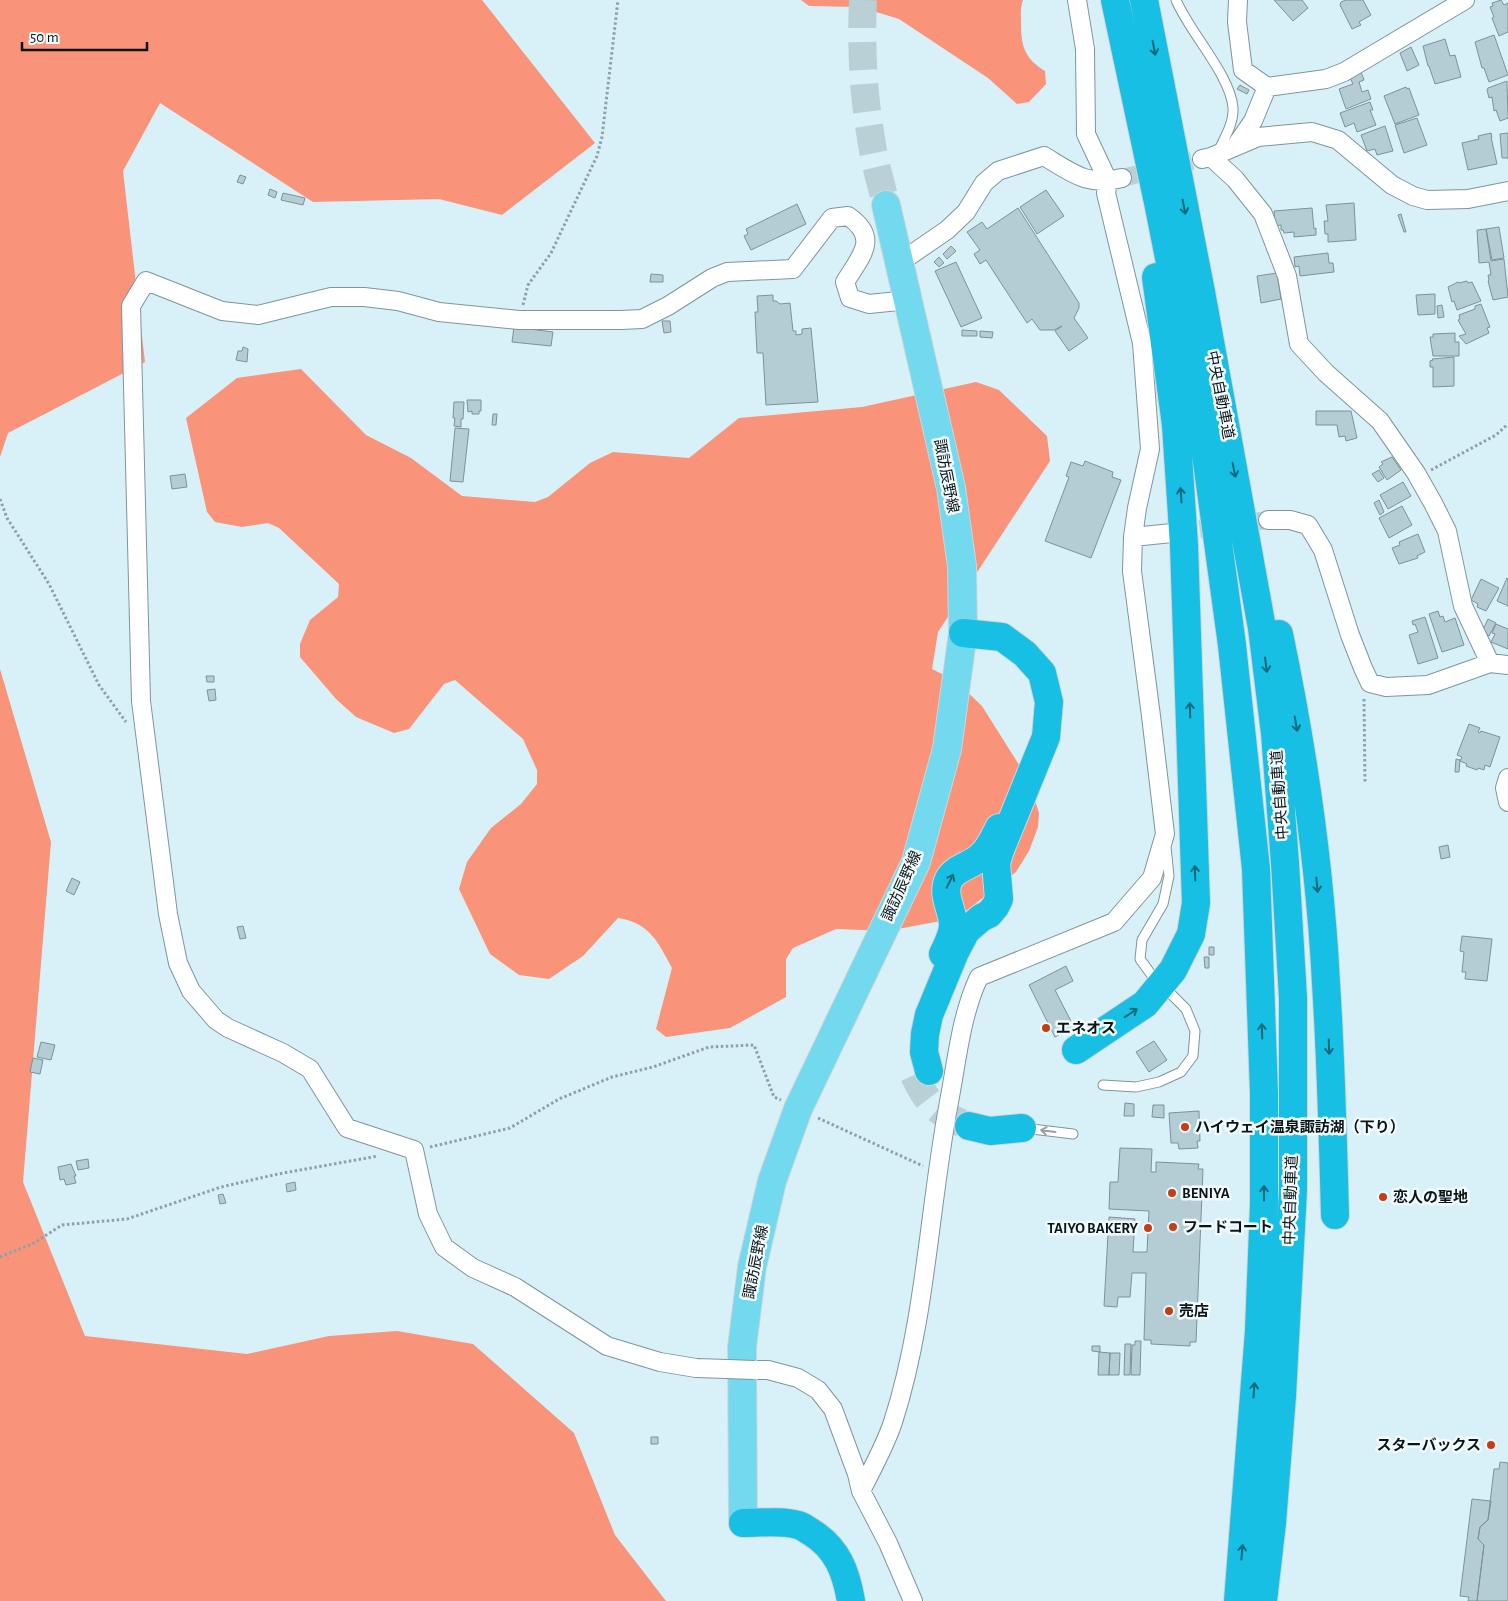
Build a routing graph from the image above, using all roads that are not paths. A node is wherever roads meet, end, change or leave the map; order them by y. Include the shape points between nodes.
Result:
1 (1076, 0) edge
2 (1102, 0) edge
3 (1115, 0) edge
4 (1144, 0) edge
5 (1176, 0) edge
6 (1238, 0) edge
7 (1465, 0) edge
8 (1267, 87) junction
9 (1235, 147) junction
10 (1209, 157) junction
11 (1115, 179) junction
12 (1508, 191) edge
13 (886, 205) tunnel mouth
14 (899, 263) junction
15 (908, 300) junction
16 (1241, 509) junction
17 (1268, 520) tunnel mouth
18 (1172, 533) tunnel mouth
19 (1133, 537) junction
20 (962, 633) junction
21 (1490, 663) junction
22 (1508, 665) edge
23 (1508, 778) edge
24 (1508, 802) edge
25 (1165, 834) junction
26 (983, 871) junction
27 (950, 906) junction
28 (981, 918) junction
29 (1153, 977) dead end
30 (1171, 994) dead end
31 (1076, 1050) dead end
32 (1103, 1085) dead end
33 (971, 1119) tunnel mouth
34 (1022, 1128) joint
35 (1073, 1134) dead end
36 (1335, 1215) dead end
37 (861, 1491) junction
38 (743, 1523) joint
39 (851, 1601) edge
40 (912, 1601) edge
41 (1238, 1601) edge
42 (1263, 1601) edge

1 - 11 street via 1085,49 1086,134
31 -> 2 highway via 1145,1004 1173,970 1191,934 1196,903 1184,545 1176,426 1149,228
41 -> 3 highway, 中央自動車道 via 1259,1331 1264,1204 1264,1093 1256,869 1232,645 1202,425 1160,207
4 -> 16 highway, 中央自動車道
5 - 10 lane via 1230,91 1234,110 1230,127
6 - 8 street via 1237,22 1243,70
7 - 8 street via 1344,72 1326,79
8 - 9 street via 1253,121
9 - 10 street
9 - 12 street via 1258,137 1312,132 1338,140 1392,185 1413,196 1427,200 1468,199
10 - 21 street via 1235,179 1263,214 1287,276 1299,344 1380,421 1433,503 1446,531 1463,606
11 - 14 street via 1078,177 1044,156 998,171 984,183 966,212 947,230
11 - 19 street via 1106,193 1142,343 1150,450 1136,508
13 - 14 main road, 諏訪辰野線
14 - 15 main road, 諏訪辰野線
15 - 20 main road, 諏訪辰野線 via 951,488 962,566
15 - 37 street, bridge via 869,304 850,298 845,282 863,253 866,239 860,224 848,216 832,218 793,269 727,272 642,319 519,320 439,312 398,301 364,297 331,297 258,315 222,311 146,281 131,306 141,701 168,914 178,963 191,991 216,1020 228,1028 310,1069 347,1128 414,1150 428,1214 444,1247 474,1268 515,1287 607,1346 660,1362 696,1368 768,1370 798,1378 818,1390 833,1409
16 -> 36 highway via 1258,537 1302,755 1326,982
16 -> 42 highway, 中央自動車道 via 1262,628 1275,733 1293,998 1293,1190 1282,1396
17 - 21 street via 1290,520 1308,525 1322,550 1370,683 1386,687 1428,685
18 - 19 street
19 - 25 street via 1132,571
20 - 26 highway via 1002,637 1025,654 1042,673 1049,702 1046,737 996,863
20 - 38 main road, 諏訪辰野線 via 947,749 916,862 798,1109 772,1181 752,1266 742,1347
21 - 22 street
23 - 24 street via 1505,788
25 - 29 lane via 1169,876 1163,904 1142,940 1140,959
25 - 37 street via 1152,878 1114,922 979,977 972,991 937,1172 913,1348 892,1424
27 -> 26 highway via 946,889 954,873 961,868
26 - 28 highway via 1000,891 995,907
27 - 28 lane via 963,918
27 - 28 highway via 953,925 950,938 910,1031 910,1060 921,1073 929,1015 966,931
30 - 32 lane via 1186,1009 1195,1031 1193,1056 1180,1072 1159,1082 1136,1087
33 - 34 highway
35 -> 34 lane
37 - 40 street via 888,1543
38 - 39 highway via 800,1525 817,1536 832,1550 843,1569

